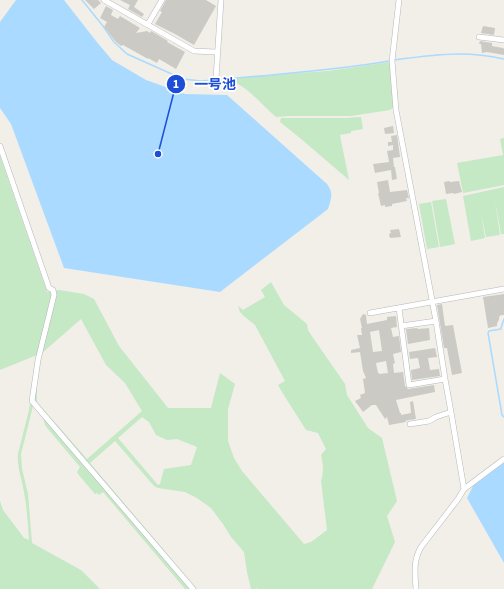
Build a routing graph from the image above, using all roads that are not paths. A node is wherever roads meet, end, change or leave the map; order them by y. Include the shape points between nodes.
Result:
1 (104, 0) edge
2 (162, 0) edge
3 (221, 0) edge
4 (399, 0) edge
5 (148, 24) junction
6 (504, 36) edge
7 (479, 37) dead end
8 (504, 41) edge
9 (215, 52) dead end
10 (216, 79) dead end
11 (0, 146) edge
12 (504, 289) edge
13 (432, 302) junction
14 (399, 308) junction
15 (370, 313) dead end
16 (436, 321) junction
17 (401, 326) junction
18 (445, 379) junction
19 (452, 412) junction
20 (410, 424) dead end
21 (504, 459) edge
22 (464, 489) junction
23 (193, 589) edge
24 (416, 589) edge

1 - 5 street
2 - 5 street
3 - 10 street
4 - 13 street via 392,61 396,110
5 - 9 street via 194,51
6 - 8 street
7 - 8 street
11 - 23 street via 54,296 38,360 32,401
12 - 13 street
13 - 14 street
13 - 16 street
14 - 15 street
14 - 17 street
16 - 17 street
16 - 18 street
17 - 18 street via 409,385
18 - 19 street
19 - 20 street via 429,421
19 - 22 street
21 - 22 street
22 - 24 street via 418,553 415,566

